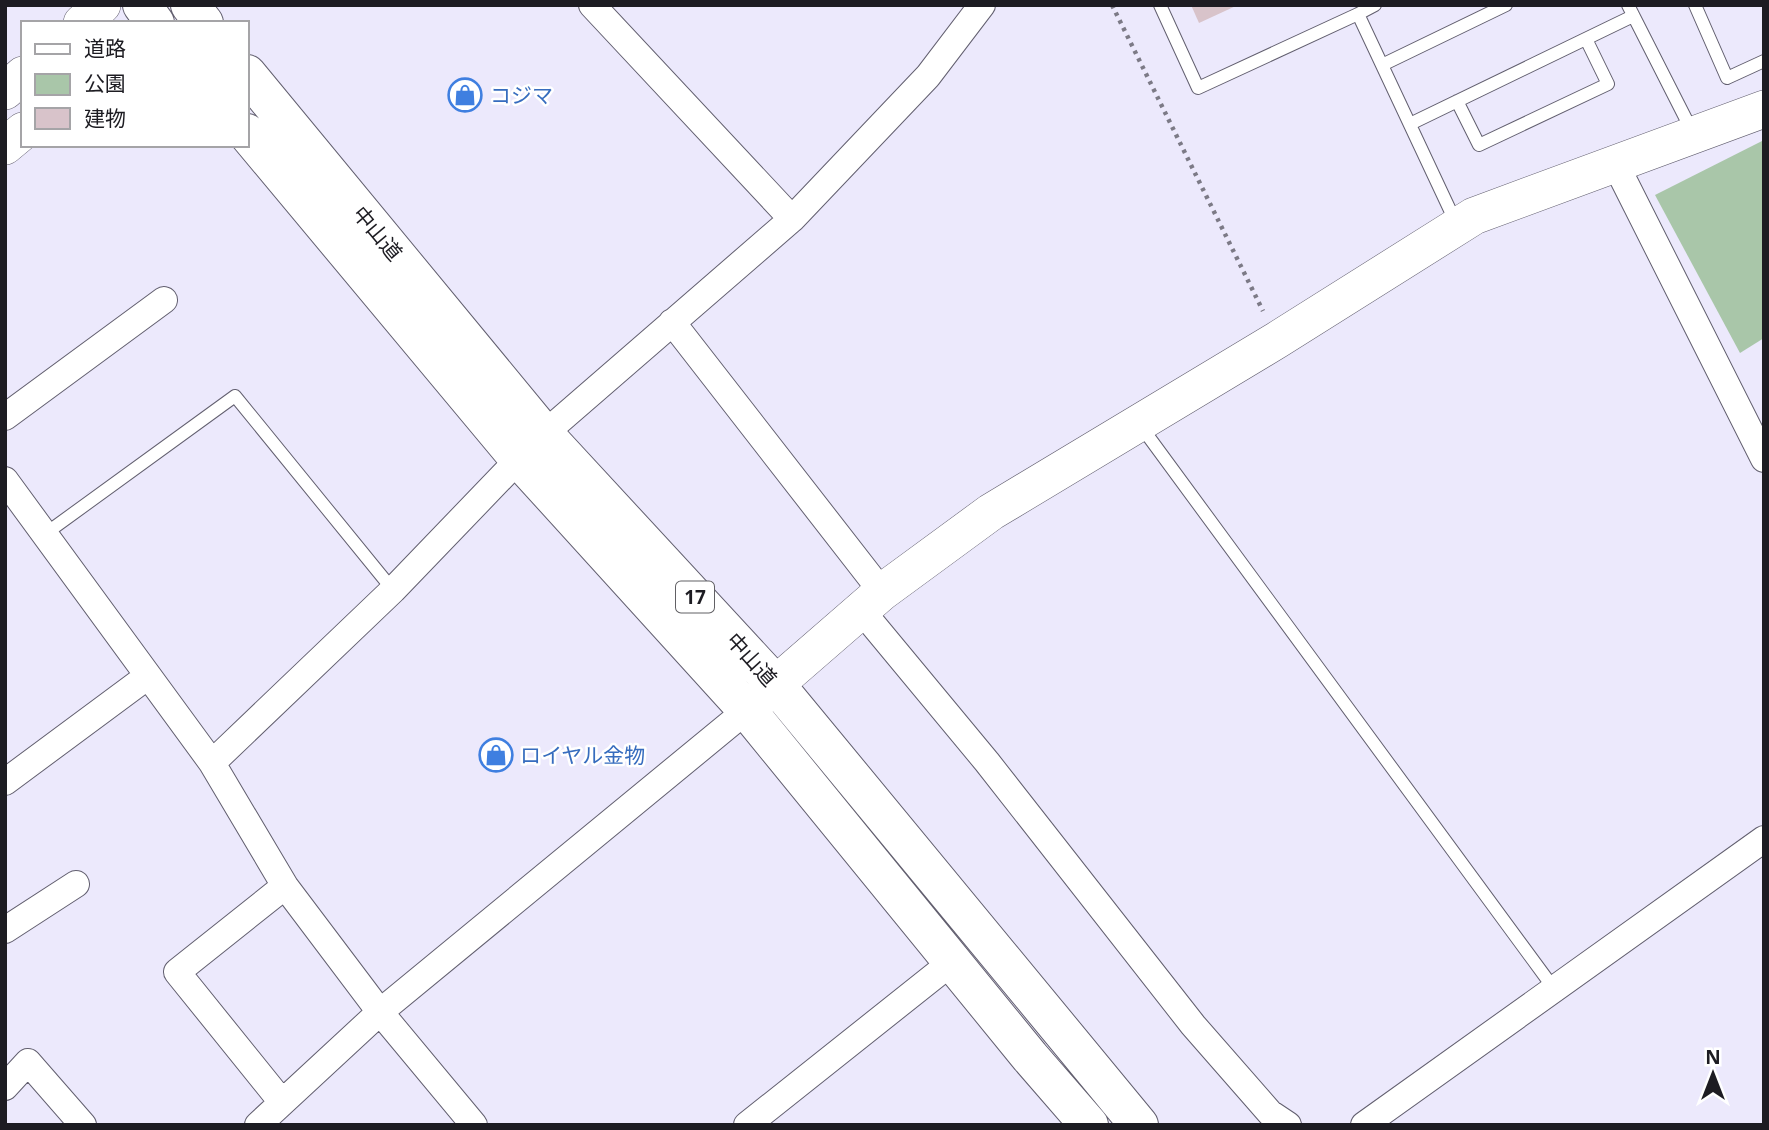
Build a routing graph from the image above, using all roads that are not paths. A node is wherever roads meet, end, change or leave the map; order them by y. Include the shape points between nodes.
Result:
1 (102, 5) edge
2 (190, 5) edge
3 (592, 5) edge
4 (982, 5) edge
5 (1160, 5) edge
6 (1375, 5) edge
7 (1506, 5) edge
8 (1695, 5) edge
9 (1631, 11) edge
10 (1358, 14) junction
11 (84, 21) edge
12 (202, 21) edge
13 (1586, 39) junction
14 (1764, 61) edge
15 (1382, 65) junction
16 (248, 75) edge
17 (21, 77) edge
18 (5, 91) edge
19 (1457, 101) junction
20 (1764, 109) edge
21 (1409, 124) junction
22 (21, 133) edge
23 (248, 134) edge
24 (1693, 134) junction
25 (5, 146) edge
26 (1615, 163) junction
27 (792, 219) junction
28 (1458, 226) junction
29 (164, 300) dead end
30 (672, 322) junction
31 (5, 417) edge
32 (1137, 422) junction
33 (531, 446) junction
34 (1764, 458) edge
35 (5, 480) edge
36 (45, 534) junction
37 (393, 590) junction
38 (872, 601) junction
39 (148, 676) junction
40 (776, 685) junction
41 (747, 710) junction
42 (212, 763) junction
43 (5, 782) edge
44 (1764, 839) edge
45 (76, 884) dead end
46 (285, 886) junction
47 (8, 923) edge
48 (952, 962) junction
49 (1555, 990) junction
50 (380, 1012) junction
51 (5, 1087) edge
52 (281, 1101) junction
53 (83, 1125) edge
54 (258, 1125) edge
55 (474, 1125) edge
56 (747, 1125) edge
57 (1089, 1125) edge
58 (1139, 1125) edge
59 (1288, 1125) edge
60 (1364, 1125) edge

1 - 11 street
2 - 12 highway
3 - 27 street
4 - 27 street via 928,76
5 - 10 lane via 1198,88
6 - 10 lane
7 - 15 lane
8 - 14 lane via 1727,78
9 - 13 lane
9 - 24 lane
10 - 15 lane
13 - 19 lane
13 - 19 lane via 1608,84 1479,145
15 - 21 lane
16 - 33 highway, 中山道 / 17
17 - 18 street
19 - 21 lane
20 - 24 street
21 - 28 lane
22 - 25 street
23 - 33 highway, 中山道 / 17
24 - 26 street
26 - 28 street
26 - 34 street
27 - 30 street
28 - 32 street
29 - 31 street
30 - 33 street
30 - 38 street
32 - 38 street via 991,512
32 - 49 lane
33 - 37 street
33 - 40 highway, 中山道 / 17
33 - 41 highway, 中山道 / 17
35 - 36 street
36 - 37 lane via 235,396
36 - 39 street
37 - 42 street
38 - 40 street
38 - 59 street via 987,762 1193,1025 1270,1113
39 - 42 street
39 - 43 street
40 - 41 street
40 - 58 highway, 中山道 / 17
41 - 48 highway, 中山道 / 17
41 - 50 street
42 - 46 street
44 - 49 street
45 - 47 street
46 - 50 street
46 - 52 street via 177,972
48 - 56 street
48 - 57 highway, 中山道 / 17
49 - 60 street
50 - 52 street
50 - 55 street
51 - 53 street via 28,1062
52 - 54 street

